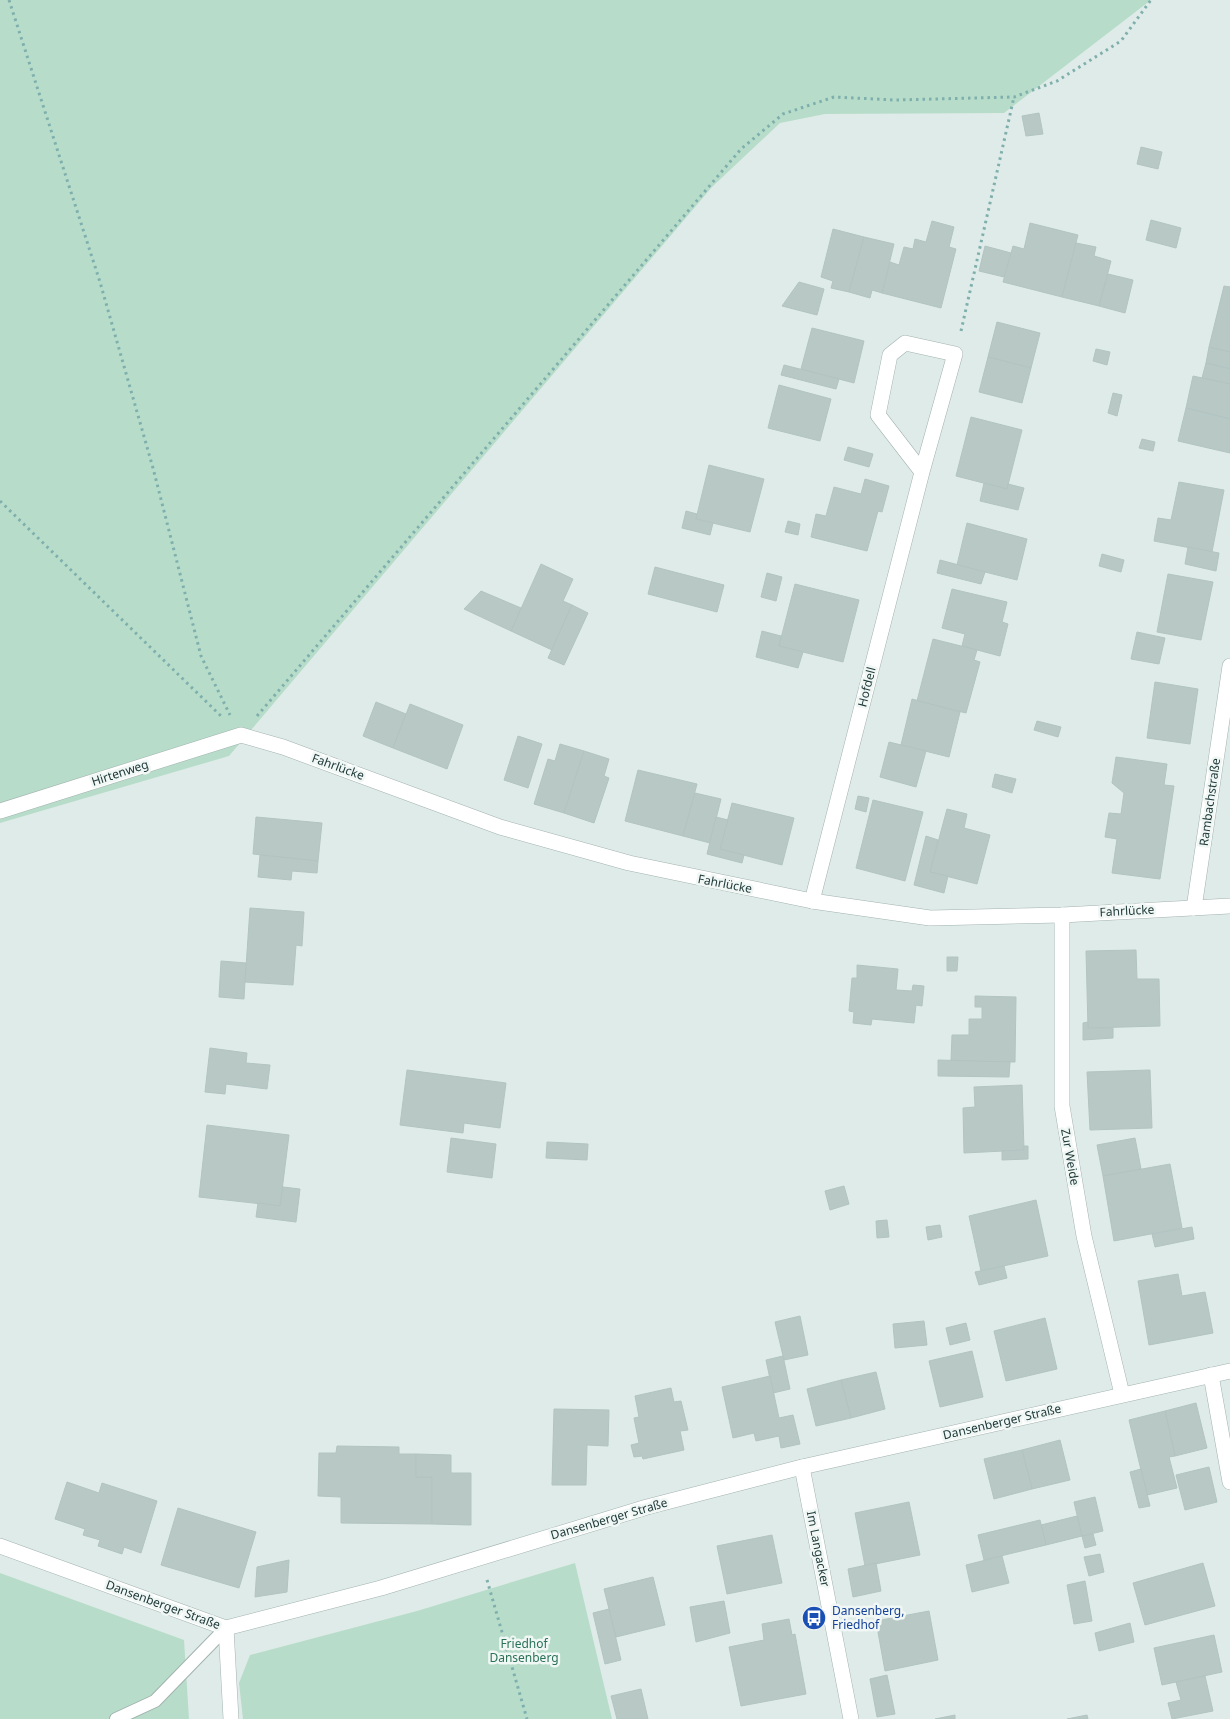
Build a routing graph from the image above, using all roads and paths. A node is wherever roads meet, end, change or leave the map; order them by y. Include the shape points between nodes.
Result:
1 (10, 0) edge
2 (1151, 0) edge
3 (1014, 97) junction
4 (955, 354) junction
5 (922, 472) junction
6 (0, 500) edge
7 (1230, 666) edge
8 (241, 735) junction
9 (0, 811) edge
10 (812, 901) junction
11 (1230, 906) edge
12 (1194, 908) junction
13 (1062, 915) junction
14 (1230, 1371) edge
15 (1211, 1374) junction
16 (1122, 1394) junction
17 (802, 1467) junction
18 (1230, 1482) edge
19 (0, 1546) edge
20 (480, 1558) junction
21 (226, 1628) junction
22 (116, 1719) edge
23 (231, 1719) edge
24 (527, 1719) edge
25 (851, 1719) edge

1 - 8 path via 100,282 153,468 201,656
2 - 3 path via 1121,41 1057,81
3 - 4 path
3 - 8 path via 895,100 834,97 783,114 741,149
4 - 5 street, Hofdell
4 - 5 street via 905,343 890,355 878,415
5 - 10 street, Hofdell
6 - 8 path
7 - 12 street, Rambachstraße
8 - 9 street, Hirtenweg
8 - 10 street, Fahrlücke via 283,747 500,827 629,864
10 - 13 street, Fahrlücke via 930,918
11 - 12 street, Fahrlücke
12 - 13 street, Fahrlücke
13 - 16 street, Zur Weide via 1062,1106 1084,1236
14 - 15 street, Dansenberger Straße
15 - 16 street, Dansenberger Straße
15 - 18 street
16 - 17 street, Dansenberger Straße
17 - 20 street, Dansenberger Straße via 647,1507
17 - 25 street, Im Langacker
19 - 21 street, Dansenberger Straße
20 - 21 street, Dansenberger Straße via 381,1588
20 - 24 path
21 - 22 lane via 155,1701
21 - 23 street

